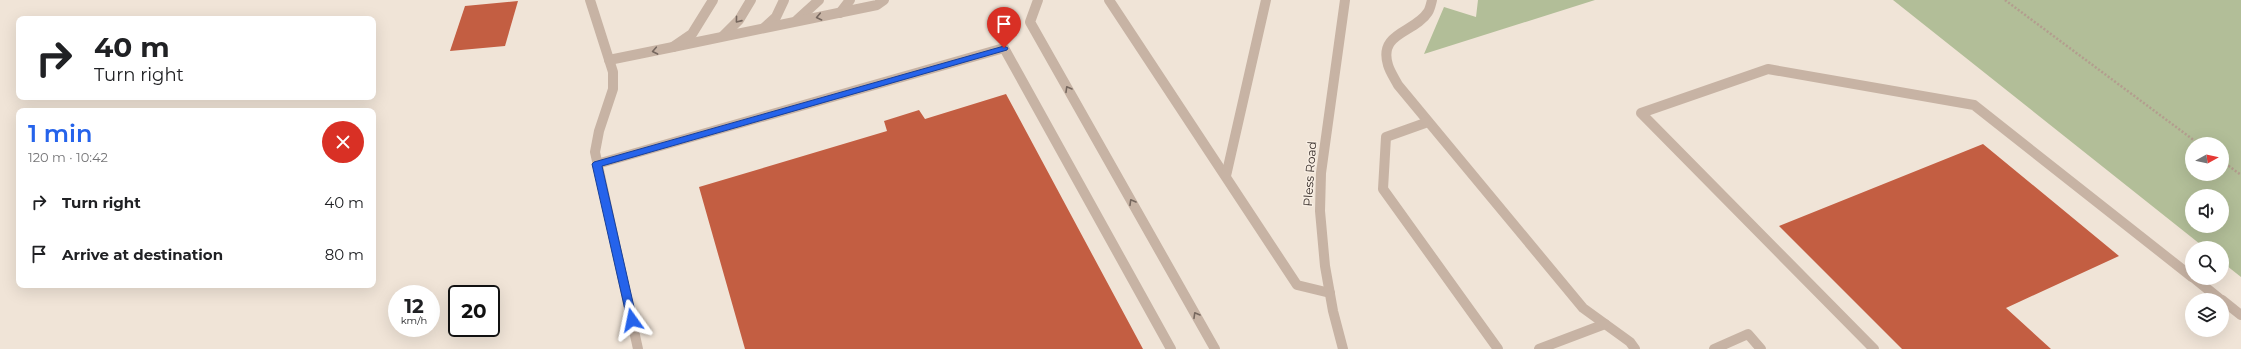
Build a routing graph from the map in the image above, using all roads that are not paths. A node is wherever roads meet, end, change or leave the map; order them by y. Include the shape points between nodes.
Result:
1 (590, 0) edge
2 (712, 0) edge
3 (750, 0) edge
4 (784, 0) edge
5 (819, 0) edge
6 (850, 0) edge
7 (884, 0) edge
8 (1038, 0) edge
9 (1109, 0) edge
10 (1266, 0) edge
11 (1345, 0) edge
12 (1432, 0) edge
13 (840, 13) junction
14 (795, 22) junction
15 (764, 28) junction
16 (721, 37) junction
17 (673, 47) junction
18 (609, 60) junction
19 (1428, 122) junction
20 (597, 164) junction
21 (1226, 176) junction
22 (2185, 271) edge
23 (2203, 285) edge
24 (1330, 293) junction
25 (2213, 293) edge
26 (2229, 306) edge
27 (2241, 315) edge
28 (1605, 324) junction
29 (638, 349) edge
30 (1171, 349) edge
31 (1215, 349) edge
32 (1343, 349) edge
33 (1498, 349) edge
34 (1539, 349) edge
35 (1635, 349) edge
36 (1714, 349) edge
37 (1761, 349) edge
38 (1874, 349) edge

1 - 18 street
2 - 17 street via 692,34
3 -> 16 street via 745,12
4 - 15 street via 776,17
5 - 14 street
6 - 13 street
7 - 13 street via 877,5
31 -> 8 street via 1030,22
9 - 21 street
10 - 21 street
11 - 24 street, Pless Road via 1321,174 1320,212
12 - 19 street via 1425,18 1397,33 1389,44 1386,57 1398,85
13 -> 14 street
14 - 15 street
15 - 16 street
16 - 17 street
17 -> 18 street
18 - 20 street via 613,72 613,89 594,152
19 - 28 street via 1583,308
19 - 33 street via 1386,137 1383,189
20 - 29 street
20 - 30 street via 1004,48
21 - 24 street via 1297,285
22 - 38 street via 1974,105 1768,69 1641,113
23 - 25 street
24 - 32 street, Pless Road
26 - 27 street
28 - 34 street
28 - 35 street via 1630,342
36 - 37 street via 1748,334

